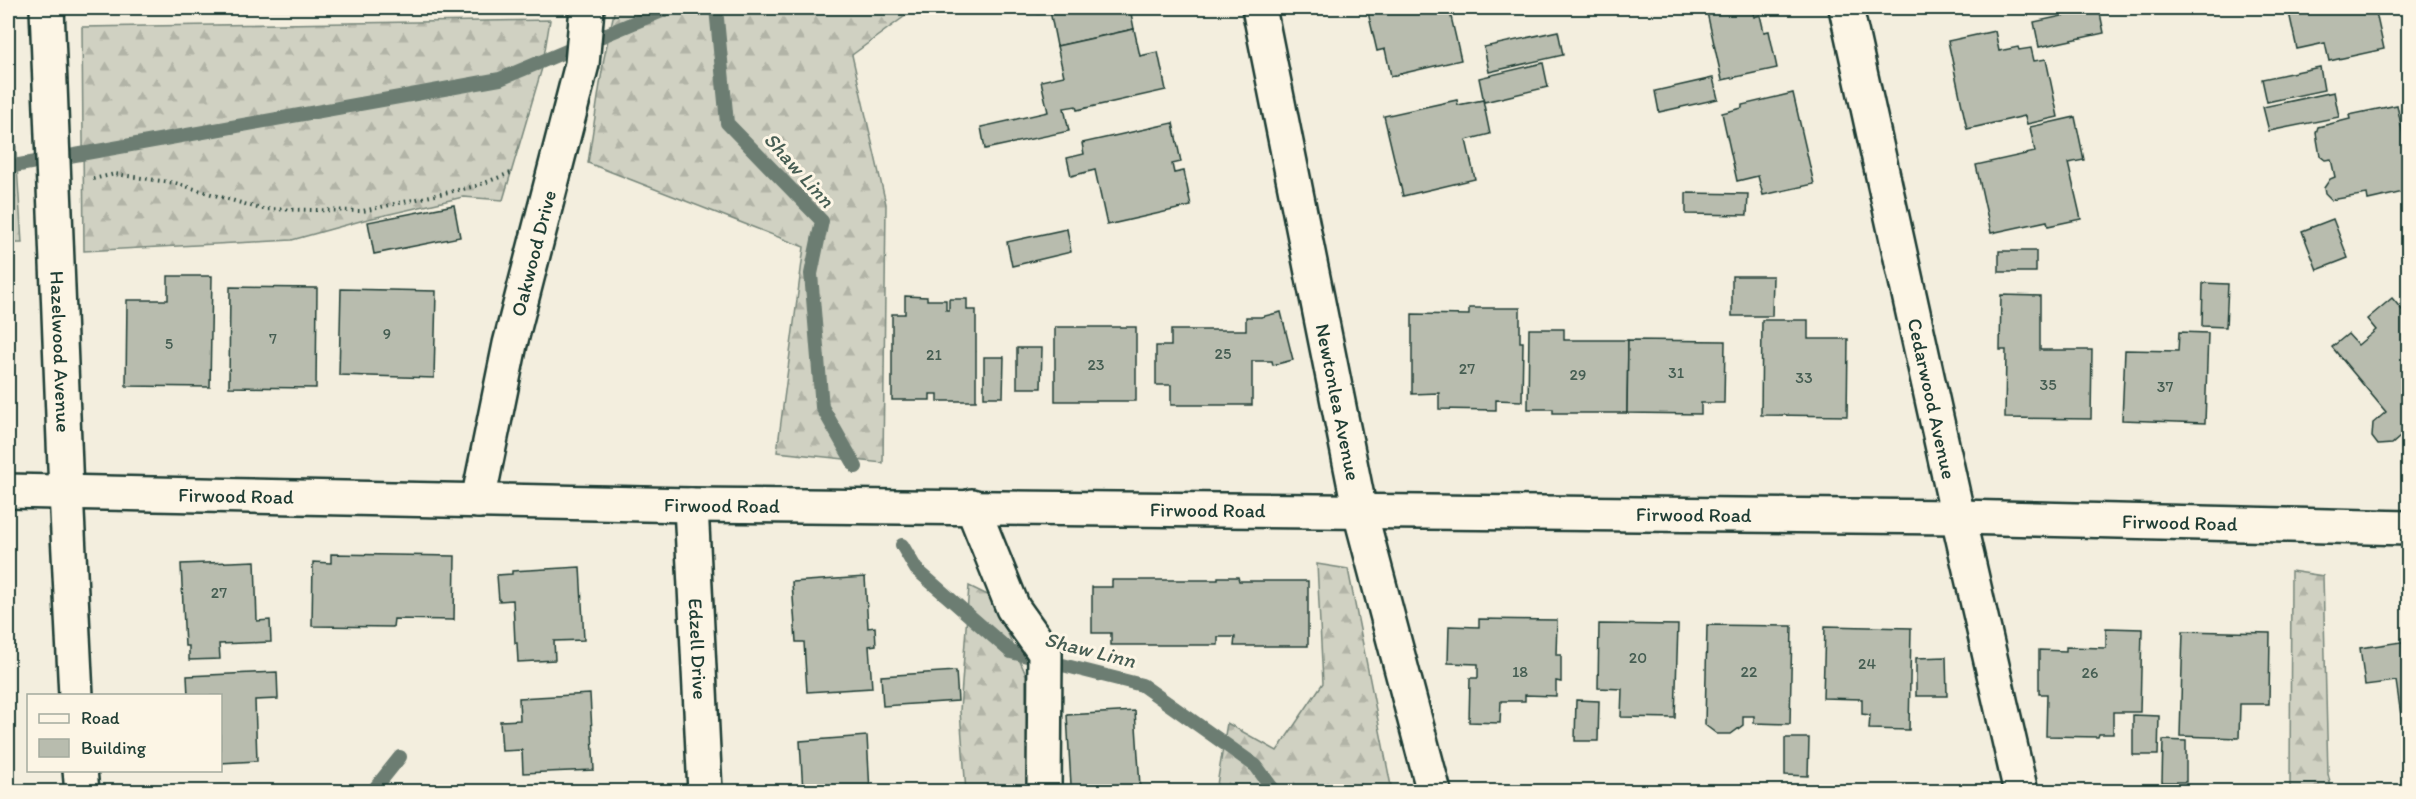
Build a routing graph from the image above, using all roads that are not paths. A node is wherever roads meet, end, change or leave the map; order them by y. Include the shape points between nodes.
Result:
1 (47, 8) edge
2 (587, 8) edge
3 (1259, 8) edge
4 (1846, 8) edge
5 (8, 491) edge
6 (66, 492) junction
7 (478, 501) junction
8 (691, 505) junction
9 (972, 506) junction
10 (1360, 512) junction
11 (1958, 517) junction
12 (2409, 528) edge
13 (76, 694) edge
14 (80, 772) edge
15 (82, 792) edge
16 (705, 792) edge
17 (1044, 792) edge
18 (1434, 792) edge
19 (2021, 792) edge

1 - 6 street, Hazelwood Avenue
2 - 7 street, Oakwood Drive via 582,64 510,344
3 - 10 street, Newtonlea Avenue
4 - 11 street, Cedarwood Avenue
5 - 6 street, Firwood Road
6 - 7 street, Firwood Road
6 - 13 street, Hazelwood Avenue
7 - 8 street, Firwood Road
8 - 9 street, Firwood Road
8 - 16 street, Edzell Drive
9 - 10 street, Firwood Road
9 - 17 street via 1013,608 1045,653
10 - 11 street, Firwood Road
10 - 18 street, Newtonlea Avenue
11 - 12 street, Firwood Road
11 - 19 street, Cedarwood Avenue
14 - 15 street

